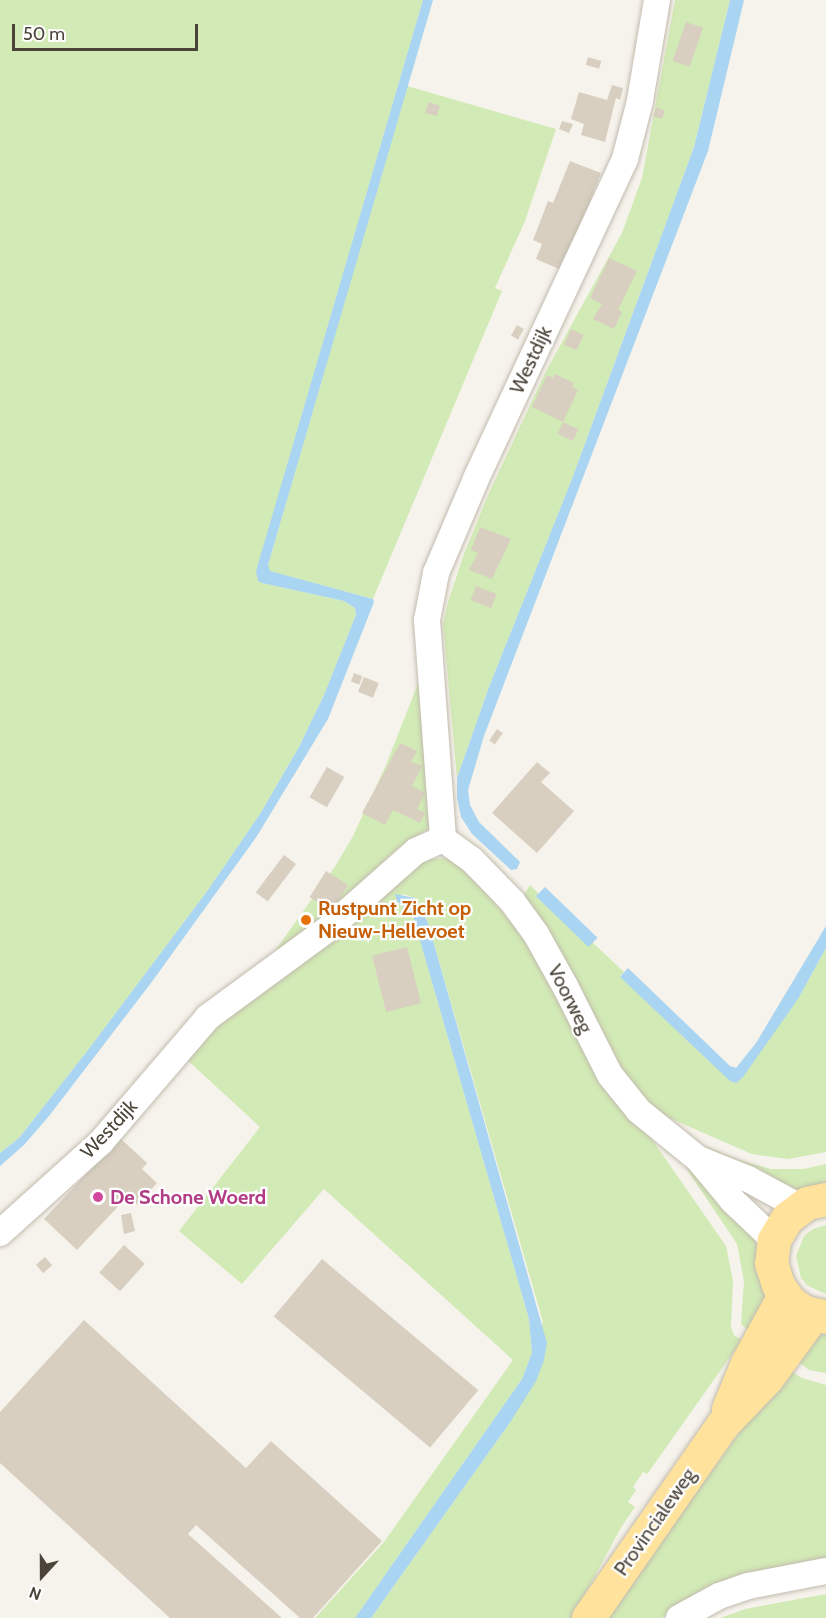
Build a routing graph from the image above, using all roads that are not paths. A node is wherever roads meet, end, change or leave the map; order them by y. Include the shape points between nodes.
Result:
1 (642, 0) edge
2 (657, 0) edge
3 (640, 101) junction
4 (443, 838) junction
5 (698, 1159) junction
6 (813, 1203) edge
7 (0, 1233) edge
8 (774, 1240) junction
9 (784, 1295) junction
10 (819, 1316) edge
11 (722, 1425) junction
12 (826, 1571) edge
13 (588, 1618) edge
14 (678, 1618) edge

1 - 3 street via 638,37
2 - 3 street
3 - 4 street, Westdijk via 625,159 436,573 427,620
4 - 5 street, Voorweg via 471,859 512,901 536,934 610,1075 639,1111
4 - 7 street, Westdijk via 416,851 329,928 208,1017 101,1142
5 - 6 street, Voorweg
5 - 8 street, Voorweg via 732,1200
6 - 8 main road via 781,1225
8 - 9 main road via 773,1275
9 - 10 main road via 797,1307
9 - 11 main road, Provincialeweg via 747,1363
10 - 11 main road, Provincialeweg
11 - 13 main road, Provincialeweg
12 - 14 street via 748,1586

